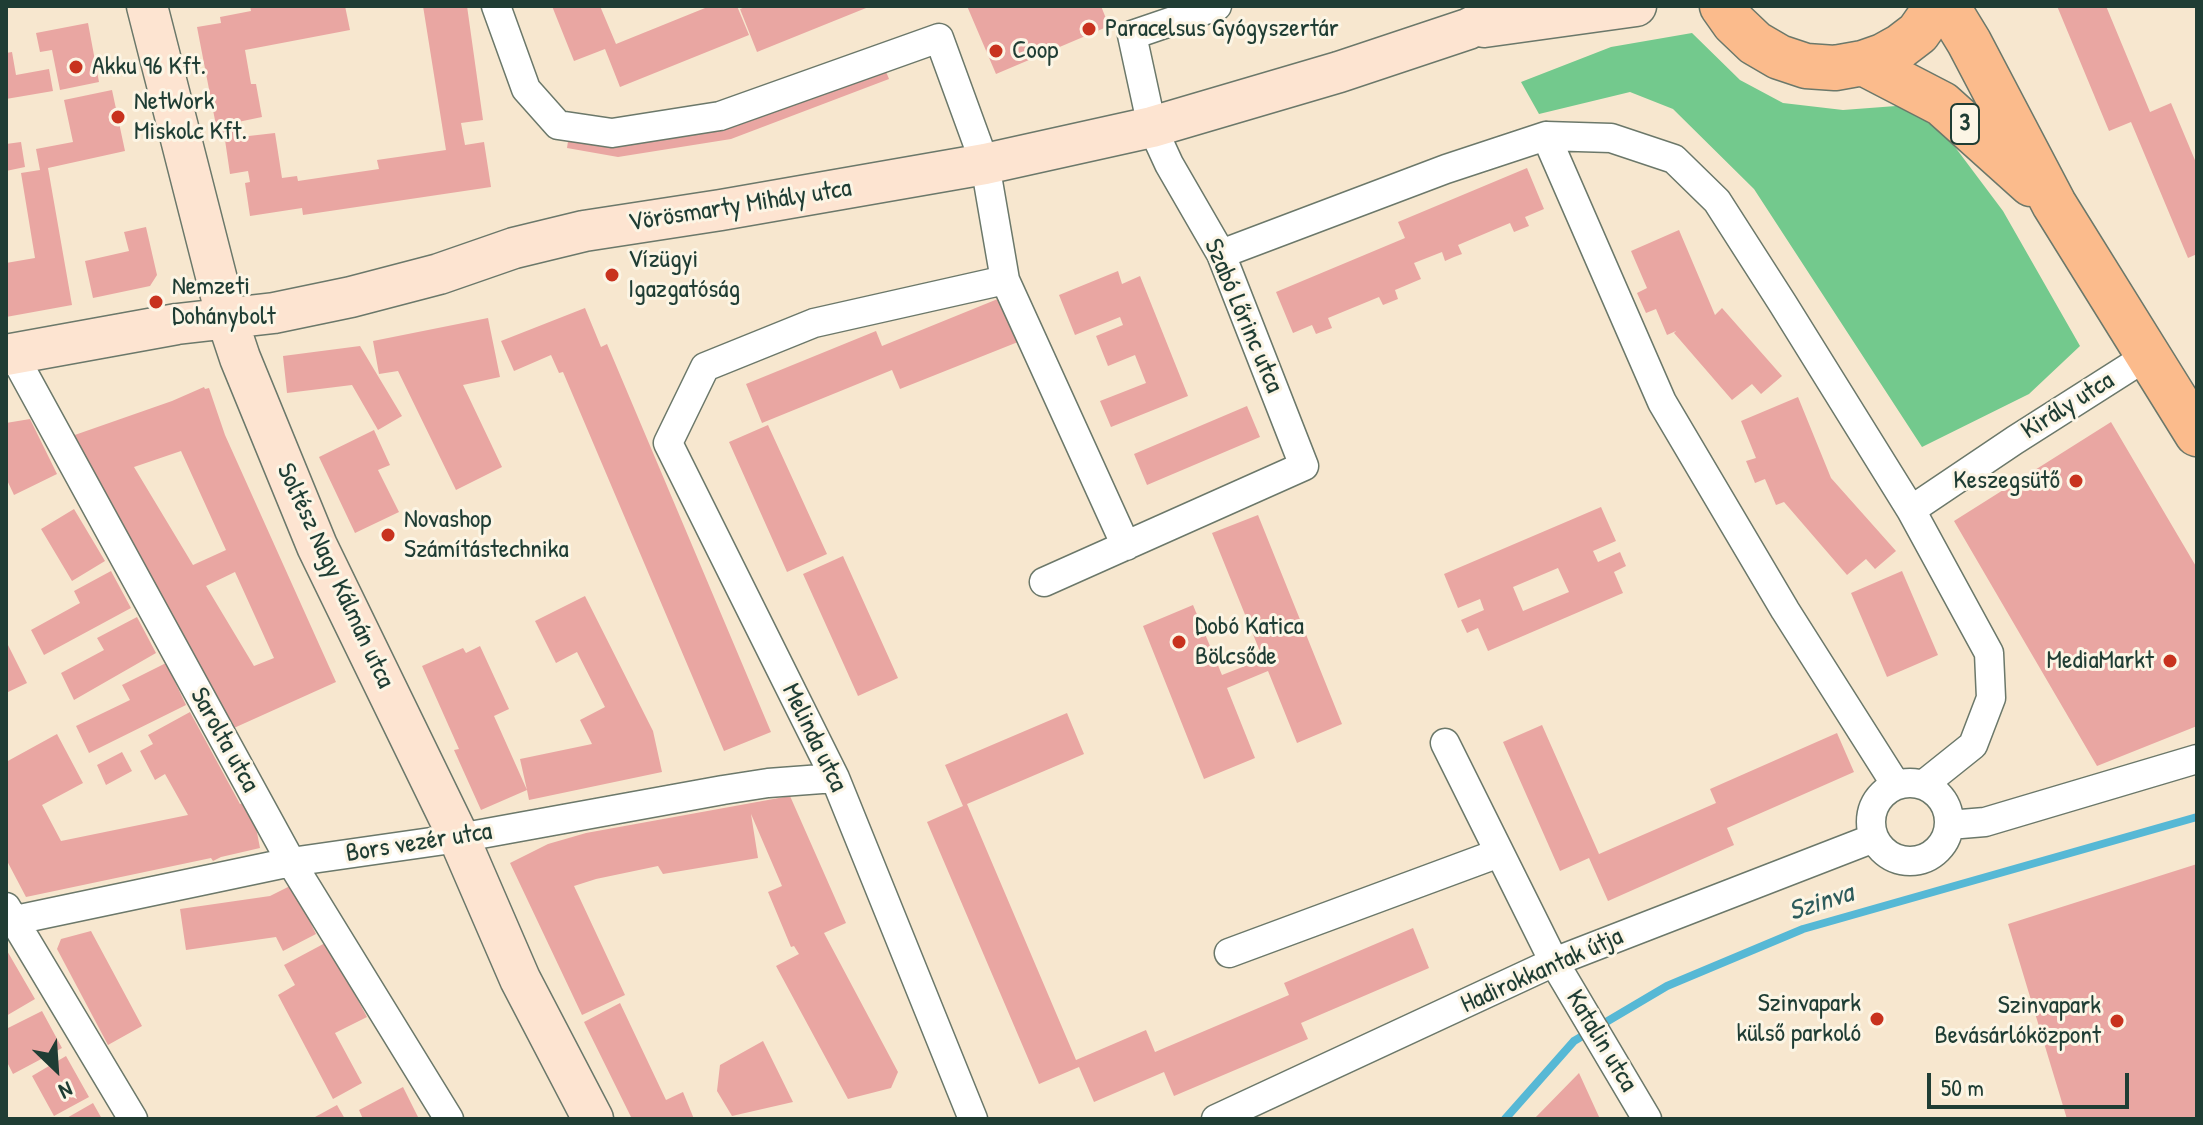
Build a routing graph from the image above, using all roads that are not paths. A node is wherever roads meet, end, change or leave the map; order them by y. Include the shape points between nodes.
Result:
1 (147, 6) edge
2 (496, 6) edge
3 (1217, 6) edge
4 (1513, 6) edge
5 (1636, 6) edge
6 (1722, 6) edge
7 (1937, 6) edge
8 (1947, 6) edge
9 (1468, 29) junction
10 (1863, 63) junction
11 (1152, 127) junction
12 (1546, 136) junction
13 (985, 164) junction
14 (2054, 204) junction
15 (1221, 254) junction
16 (1005, 280) junction
17 (227, 319) junction
18 (10, 355) edge
19 (2147, 356) junction
20 (2197, 434) edge
21 (1911, 510) junction
22 (1126, 546) junction
23 (1044, 582) dead end
24 (1445, 743) dead end
25 (2197, 759) edge
26 (835, 778) junction
27 (1910, 785) junction
28 (1949, 825) junction
29 (459, 838) junction
30 (1874, 838) junction
31 (1499, 853) junction
32 (291, 862) junction
33 (9, 917) edge
34 (1229, 953) dead end
35 (1554, 962) junction
36 (133, 1119) edge
37 (449, 1119) edge
38 (593, 1119) edge
39 (973, 1119) edge
40 (1216, 1119) edge
41 (1647, 1119) edge

1 - 17 main road, Soltész Nagy Kálmán utca
2 - 13 street via 526,89 558,125 612,133 720,116 939,38
3 - 11 street, Szabó Lőrinc utca via 1132,35
4 - 9 main road, Vörösmarty Mihály utca
5 - 9 main road, Vörösmarty Mihály utca
6 - 10 main road via 1755,43 1779,57 1806,66
7 - 10 main road via 1918,33
8 - 14 main road, 3
9 - 11 main road, Vörösmarty Mihály utca
10 - 14 main road, 3 via 1942,104
11 - 13 main road, Vörösmarty Mihály utca
11 - 15 street, Szabó Lőrinc utca
12 - 15 street
12 - 21 street via 1611,138 1674,159 1717,201
12 - 27 street via 1662,402 1785,610
13 - 16 street
13 - 17 main road, Vörösmarty Mihály utca via 584,231 351,297
14 - 19 main road, 3
15 - 22 street, Szabó Lőrinc utca via 1304,466
16 - 22 street
16 - 26 street, Melinda utca via 814,323 705,367 668,443
17 - 18 main road, Vörösmarty Mihály utca
17 - 29 main road, Soltész Nagy Kálmán utca via 317,546
18 - 32 street, Sarolta utca
19 - 20 main road, 3
19 - 21 street, Király utca
21 - 27 street via 1989,653 1991,698 1973,745
22 - 23 street
24 - 31 street
25 - 28 street via 1985,822
26 - 29 street, Bors vezér utca via 768,783
26 - 39 street, Melinda utca
27 - 28 street via 1935,792
27 - 30 street via 1882,794 1870,822
28 - 30 street via 1933,854 1914,862 1886,854
29 - 32 street, Bors vezér utca
29 - 38 main road, Soltész Nagy Kálmán utca via 520,979
30 - 35 street, Hadirokkantak útja
31 - 34 street
31 - 35 street
32 - 33 street, Bors vezér utca
32 - 37 street, Sarolta utca
33 - 36 street
35 - 40 street, Hadirokkantak útja
35 - 41 street, Katalin utca

